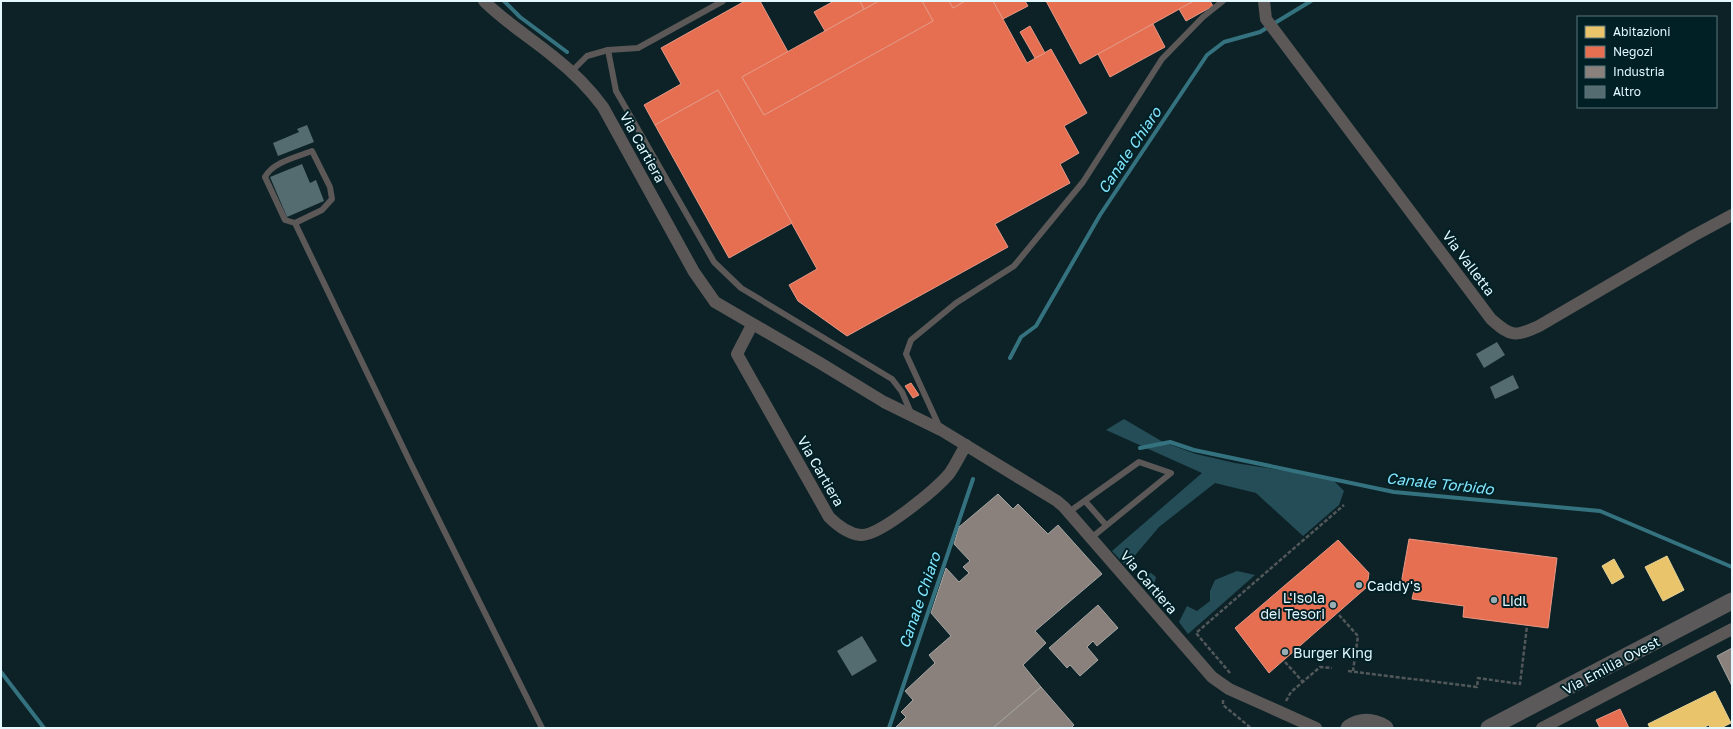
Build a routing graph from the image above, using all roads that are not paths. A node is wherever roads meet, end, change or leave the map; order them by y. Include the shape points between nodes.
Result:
1 (484, 1) edge
2 (722, 1) edge
3 (1223, 1) edge
4 (1264, 1) edge
5 (608, 50) junction
6 (571, 72) junction
7 (1732, 215) edge
8 (295, 223) junction
9 (752, 325) junction
10 (913, 417) junction
11 (941, 430) junction
12 (966, 445) junction
13 (1085, 501) junction
14 (1069, 512) junction
15 (1106, 525) junction
16 (1091, 538) junction
17 (1732, 601) edge
18 (1732, 629) edge
19 (542, 728) edge
20 (1316, 728) edge
21 (1349, 728) edge
22 (1385, 728) edge
23 (1489, 728) edge
24 (1542, 728) edge

1 - 6 street, Via Cartiera
2 - 5 lane via 638,48
3 - 11 lane via 1203,16 1162,59 1083,182 1014,266 956,303 911,340 906,354
4 - 7 street, Via Valletta via 1269,23 1491,319 1507,332 1525,333 1539,326
5 - 6 lane via 587,56
5 - 10 lane via 616,91 714,262 740,288 892,379 902,392
6 - 9 street, Via Cartiera via 604,108 707,293 722,308
8 - 8 lane via 322,210 332,199 330,187 312,151 274,167 265,177 285,220
8 - 19 lane
9 - 10 street, Via Cartiera
9 - 12 street, Via Cartiera via 737,354 829,518 842,530 862,535 875,531 911,507 950,472
10 - 11 street, Via Cartiera
11 - 12 street, Via Cartiera
12 - 14 street, Via Cartiera via 1057,501
13 - 14 lane
13 - 15 lane
13 - 15 lane via 1139,462 1171,473
14 - 16 street, Via Cartiera
15 - 16 lane
16 - 20 street, Via Cartiera via 1212,677 1229,689
17 - 23 main road, Via Emilia Ovest
18 - 24 street, Via Emilia Ovest
21 - 22 main road via 1364,722

